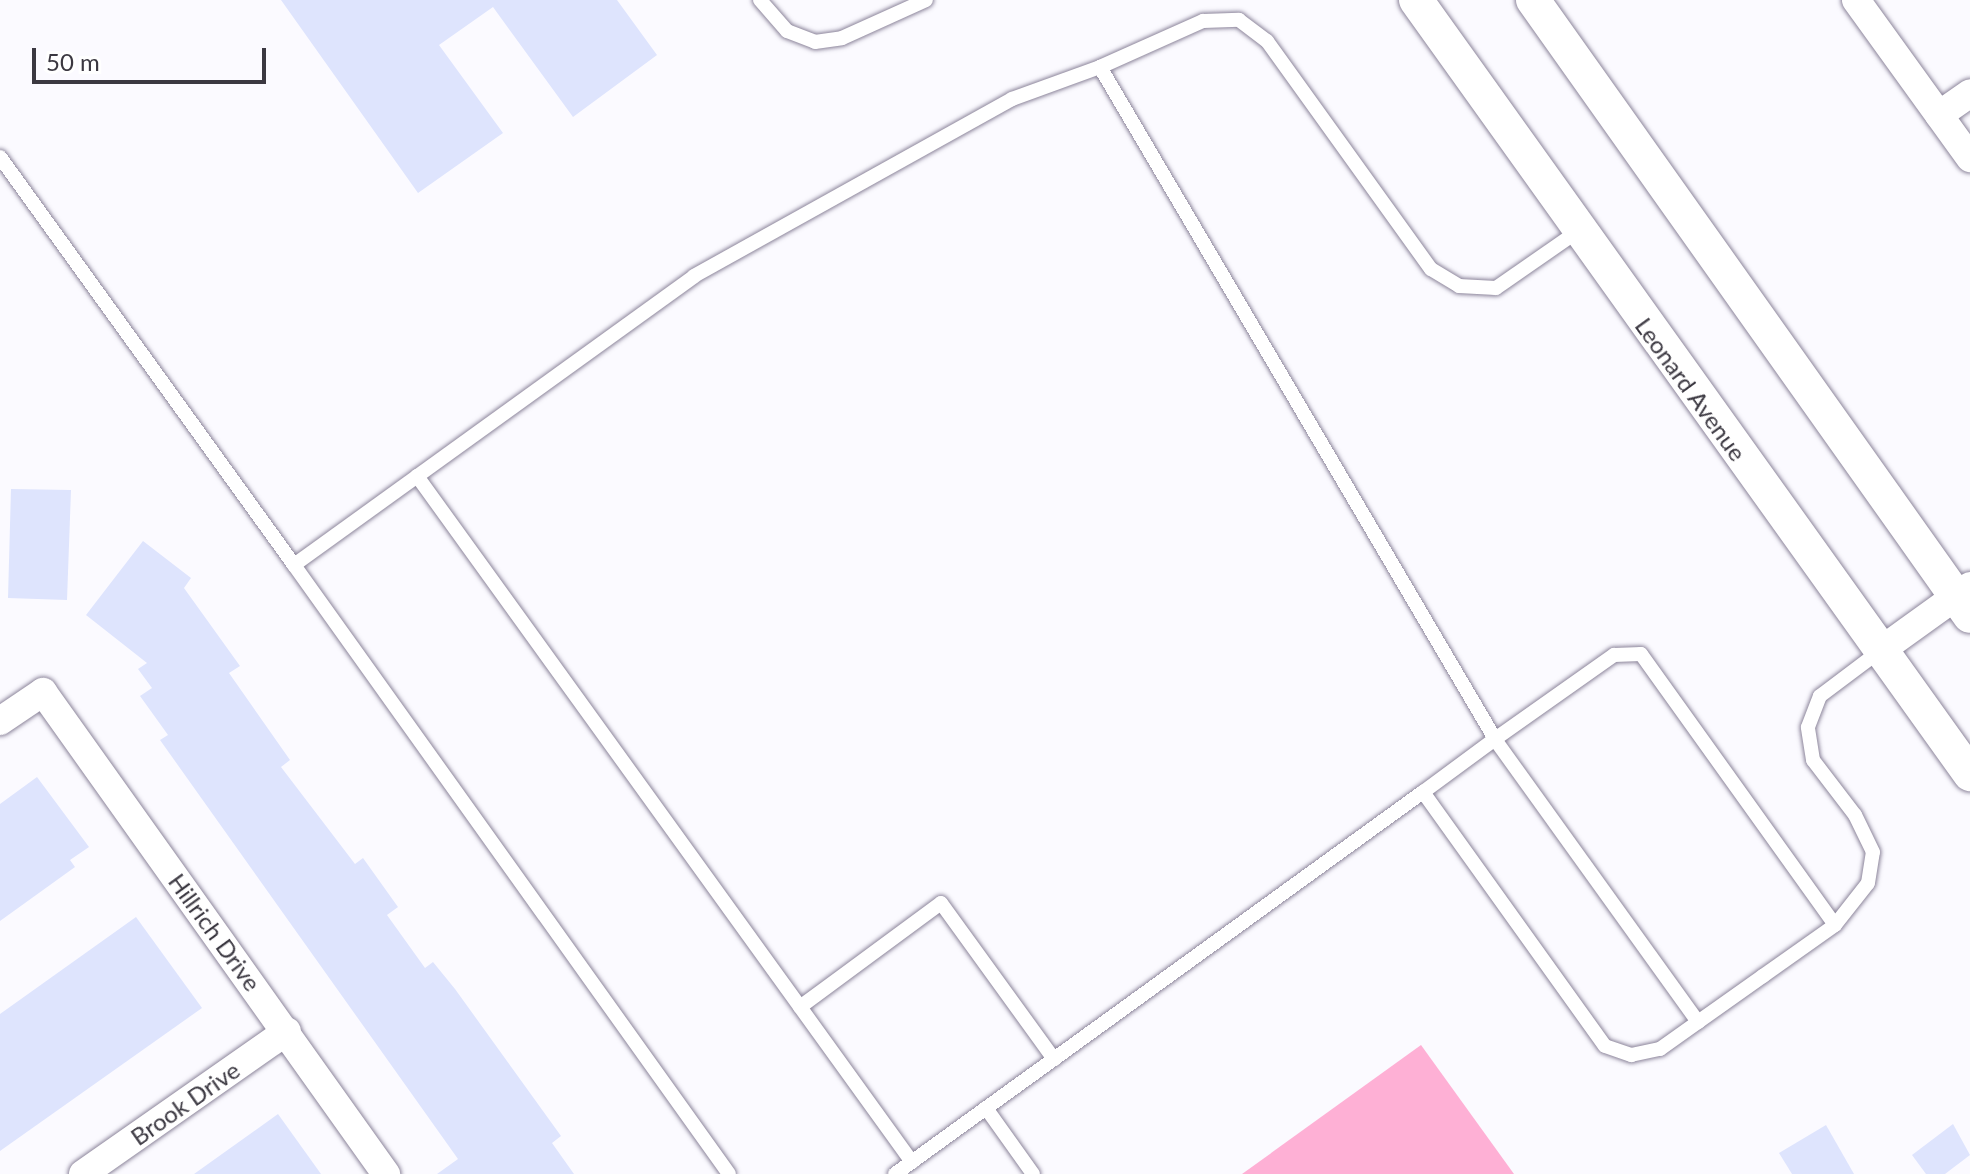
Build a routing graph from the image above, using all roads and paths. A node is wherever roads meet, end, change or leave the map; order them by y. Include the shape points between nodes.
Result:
1 (760, 0) edge
2 (926, 0) edge
3 (1416, 0) edge
4 (1533, 0) edge
5 (1856, 0) edge
6 (1100, 67) junction
7 (1970, 93) edge
8 (1939, 115) junction
9 (0, 157) edge
10 (1970, 158) edge
11 (1578, 231) junction
12 (417, 476) junction
13 (294, 565) junction
14 (1965, 599) edge
15 (1880, 651) junction
16 (0, 721) edge
17 (1495, 739) junction
18 (1970, 774) edge
19 (1423, 792) junction
20 (1835, 925) junction
21 (800, 1007) junction
22 (1698, 1022) junction
23 (287, 1031) junction
24 (1054, 1059) junction
25 (986, 1108) junction
26 (912, 1162) junction
27 (83, 1174) edge
28 (386, 1174) edge
29 (729, 1174) edge
30 (895, 1174) edge
31 (1033, 1174) edge

1 - 2 lane via 787,31 815,42 842,38
3 - 11 street, Leonard Avenue
4 - 14 street
5 - 8 street
6 - 11 lane via 1203,21 1239,20 1267,41 1431,269 1459,286 1496,288
6 - 12 lane via 1012,99 694,276
6 - 17 lane
7 - 8 street
8 - 10 street
9 - 13 lane
11 - 15 street, Leonard Avenue
12 - 13 lane
12 - 21 lane
13 - 29 lane
14 - 15 street
15 - 18 street, Leonard Avenue
15 - 20 lane via 1820,696 1808,727 1813,760 1855,815 1873,852 1868,883 1852,911
16 - 23 street, Hillrich Drive via 43,692
17 - 19 lane
17 - 20 lane via 1614,655 1641,654
17 - 22 lane
19 - 22 lane via 1605,1046 1631,1055 1660,1049
19 - 24 lane
20 - 22 lane
21 - 24 lane via 941,903
21 - 26 lane
23 - 27 street, Brook Drive
23 - 28 street, Hillrich Drive
24 - 25 lane
25 - 26 lane
25 - 31 lane
26 - 30 lane

